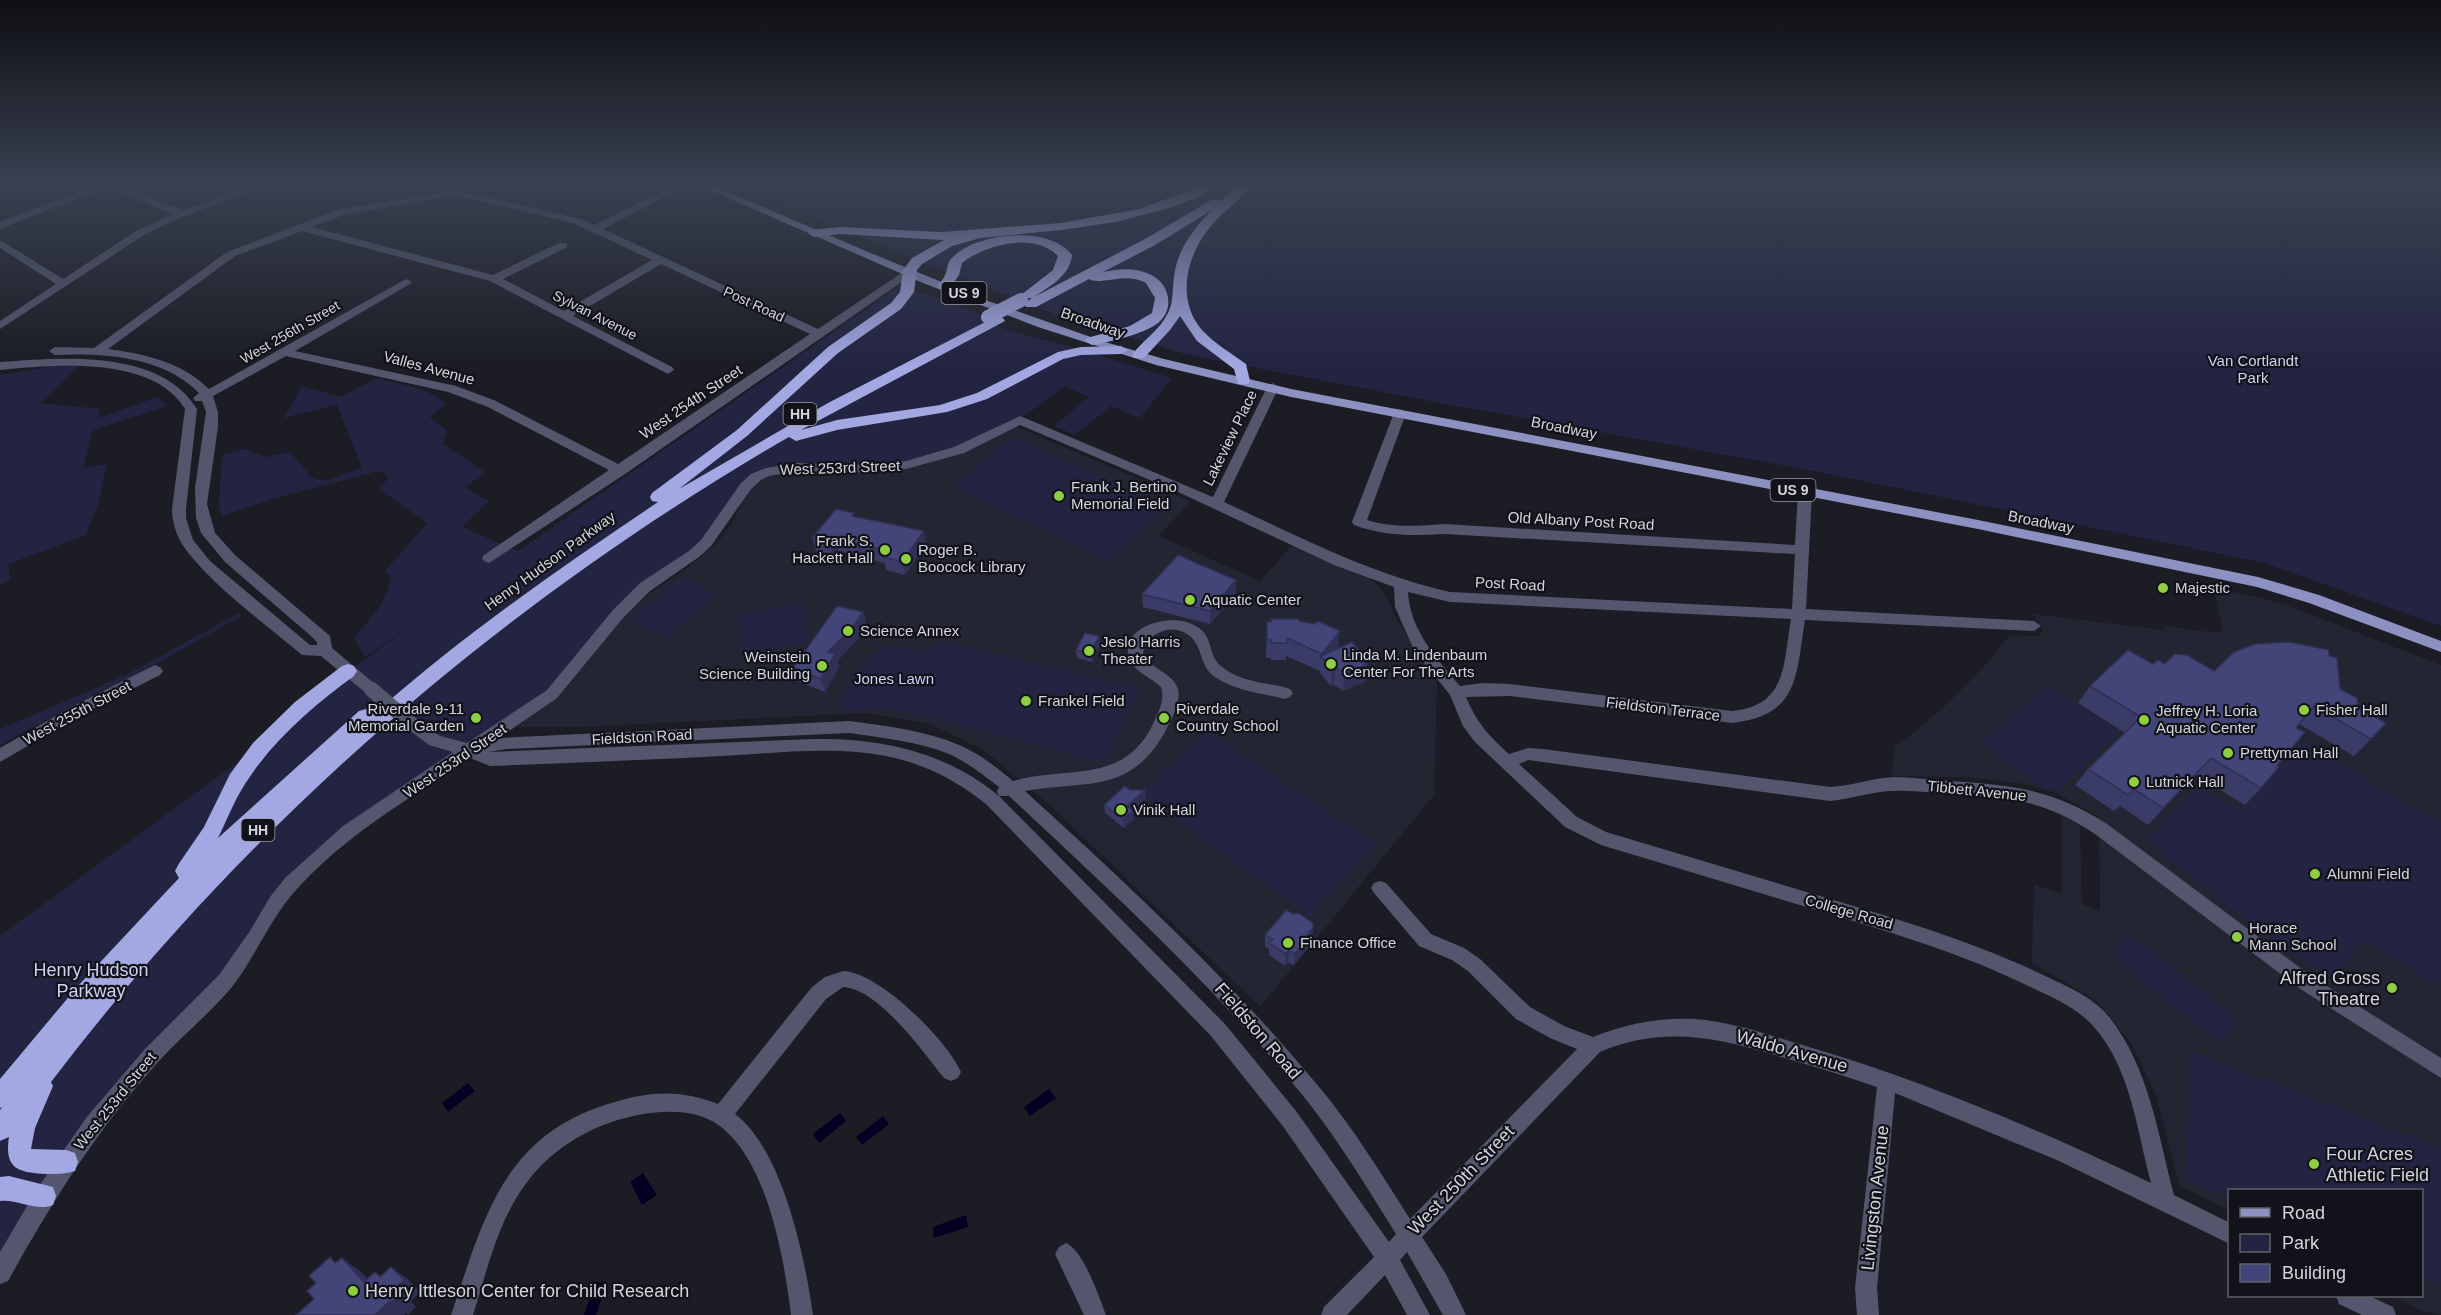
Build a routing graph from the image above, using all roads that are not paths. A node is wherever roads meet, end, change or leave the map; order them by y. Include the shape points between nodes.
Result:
1 (2, 244) edge
2 (123, 244) edge
3 (256, 244) edge
4 (365, 244) edge
5 (627, 244) edge
6 (842, 244) edge
7 (945, 244) edge
8 (992, 244) edge
9 (1050, 244) edge
10 (1128, 244) edge
11 (1143, 244) edge
12 (1190, 244) edge
13 (563, 245) dead end
14 (660, 260) junction
15 (910, 272) junction
16 (494, 279) junction
17 (406, 282) dead end
18 (63, 284) junction
19 (944, 286) junction
20 (1180, 289) junction
21 (1051, 294) junction
22 (1026, 302) junction
23 (564, 316) junction
24 (993, 319) junction
25 (0, 326) edge
26 (819, 334) junction
27 (1092, 341) junction
28 (98, 350) junction
29 (1121, 350) junction
30 (286, 352) junction
31 (0, 356) edge
32 (1139, 356) junction
33 (86, 361) junction
34 (0, 366) edge
35 (668, 370) dead end
36 (1243, 381) junction
37 (1273, 387) junction
38 (710, 391) dead end
39 (207, 395) junction
40 (726, 399) junction
41 (187, 402) junction
42 (1400, 413) junction
43 (1020, 420) joint
44 (726, 468) junction
45 (620, 471) junction
46 (1805, 492) junction
47 (658, 497) junction
48 (201, 504) junction
49 (1216, 504) junction
50 (179, 509) junction
51 (1803, 550) junction
52 (489, 558) dead end
53 (1401, 586) junction
54 (284, 604) junction
55 (1798, 614) junction
56 (264, 616) junction
57 (2034, 626) dead end
58 (2441, 647) edge
59 (324, 650) junction
60 (155, 671) dead end
61 (348, 671) junction
62 (1456, 692) junction
63 (1285, 693) dead end
64 (816, 738) junction
65 (468, 750) junction
66 (0, 756) edge
67 (1506, 762) junction
68 (1010, 787) junction
69 (993, 800) junction
70 (1380, 888) dead end
71 (160, 908) junction
72 (1593, 1046) junction
73 (44, 1056) junction
74 (2441, 1069) edge
75 (951, 1072) dead end
76 (1887, 1080) junction
77 (0, 1084) edge
78 (0, 1097) edge
79 (722, 1115) junction
80 (0, 1129) edge
81 (66, 1162) junction
82 (0, 1189) edge
83 (44, 1196) junction
84 (2165, 1200) junction
85 (2228, 1233) edge
86 (1407, 1235) junction
87 (1066, 1254) dead end
88 (1387, 1257) junction
89 (0, 1273) edge
90 (2349, 1297) edge
91 (462, 1315) edge
92 (802, 1315) edge
93 (1095, 1315) edge
94 (1332, 1315) edge
95 (1419, 1315) edge
96 (1455, 1315) edge
97 (1868, 1315) edge
98 (2385, 1315) edge

1 - 18 street
2 - 18 street
3 - 28 street via 226,256
4 - 16 street, Sylvan Avenue
5 - 14 street, Post Road
6 - 15 main road, Broadway / US 9
7 - 15 highway via 917,261
8 - 19 highway via 979,246 958,259
9 - 22 highway via 1059,248 1065,257 1062,268
10 - 22 highway, Henry Hudson Parkway / HH
11 - 21 highway, Henry Hudson Parkway / HH
12 - 20 highway via 1181,265
13 - 16 street
14 - 23 street
14 - 26 street, Post Road
15 - 19 main road, Broadway / US 9
15 - 26 street, West 254th Street
15 - 47 highway via 907,292 896,306 833,350 742,433
16 - 23 street, Sylvan Avenue
17 - 30 street, West 256th Street
18 - 25 street
19 - 27 main road, Broadway / US 9
20 - 32 highway via 1175,315
20 - 36 highway via 1191,326 1210,346 1241,367
21 - 22 highway, Henry Hudson Parkway / HH
21 - 27 highway via 1117,273 1138,275 1155,284 1162,304 1152,321 1132,331
22 - 24 highway, Henry Hudson Parkway / HH
23 - 35 street, Sylvan Avenue
24 - 44 highway, Henry Hudson Parkway / HH
24 - 47 highway, Henry Hudson Parkway / HH via 815,405
26 - 40 street, West 254th Street
27 - 29 main road, Broadway / US 9
28 - 31 street
28 - 33 street
28 - 39 street via 171,368 191,379
29 - 32 main road, Broadway / US 9
29 - 44 highway via 1058,356 967,401 925,413 813,430
30 - 39 street, West 256th Street
30 - 45 street, Valles Avenue via 452,389 492,404
32 - 36 main road, Broadway / US 9
33 - 34 street
33 - 41 street via 154,377
36 - 37 main road, Broadway / US 9
37 - 42 main road, Broadway / US 9
37 - 49 street, Lakeview Place
38 - 40 street
39 - 41 street, West 256th Street
39 - 48 street, Fieldston Road via 212,412
40 - 45 street, West 254th Street
41 - 50 street, Fieldston Road via 191,417
42 - 46 main road, Broadway / US 9
42 - 51 street, Old Albany Post Road via 1359,522 1402,531 1444,529
43 - 49 street, Post Road
43 - 65 street, West 253rd Street via 959,450 906,465 852,469 797,467 756,477 706,543 639,593 552,694
44 - 73 highway, Henry Hudson Parkway / HH via 561,577 448,663 232,855
45 - 52 street, West 254th Street
46 - 51 street, Fieldston Terrace
46 - 58 main road, Broadway / US 9 via 2258,582
47 - 71 highway, Henry Hudson Parkway / HH via 547,573 423,668 316,758
48 - 50 street
48 - 54 street, Fieldston Road via 203,520 216,544
49 - 53 street, Post Road
50 - 56 street, Fieldston Road via 183,530 195,554
51 - 55 street, Fieldston Terrace
53 - 55 street, Post Road via 1450,597
53 - 62 street, College Road via 1402,607 1421,650
54 - 56 street
54 - 59 street, Fieldston Road via 325,640
55 - 57 street, Post Road
55 - 62 street, Fieldston Terrace via 1783,692 1765,708 1746,717 1510,690 1482,688
56 - 59 street, Fieldston Road via 307,651
59 - 61 street, Fieldston Road
60 - 66 street, West 255th Street
61 - 65 street, Fieldston Road, bridge via 435,741
61 - 71 highway via 282,726 247,765 210,834
62 - 67 street, College Road via 1469,722
63 - 68 street via 1225,677 1208,661 1200,638 1188,629 1173,625 1154,627 1140,639 1137,659 1164,679 1171,700 1147,750 1108,775
64 - 65 street, Fieldston Road via 490,760
64 - 68 street, Fieldston Road via 849,727 932,742 976,761
64 - 69 street, Fieldston Road via 920,759 958,775
65 - 81 street, West 253rd Street via 349,831 306,867 276,902 225,981 152,1055
67 - 74 street, Tibbett Avenue via 1528,754 1543,755 1830,794 1893,784 2030,795 2078,814 2102,829 2308,984
67 - 84 street, College Road via 1571,822 1600,838 1918,932 1987,958 2071,999 2101,1020 2118,1043 2132,1075
68 - 69 street
68 - 86 street, Fieldston Road via 1204,970 1280,1055 1355,1151
69 - 88 street, Fieldston Road via 1218,1030 1289,1118
70 - 72 street via 1425,940 1474,965 1523,1013
71 - 73 highway, Henry Hudson Parkway / HH
72 - 76 street, Waldo Avenue via 1614,1036 1660,1028 1725,1032
72 - 86 street, West 250th Street
73 - 77 highway
73 - 78 highway, Henry Hudson Parkway / HH
73 - 80 highway, Henry Hudson Parkway / HH
73 - 81 highway via 22,1130 20,1155 27,1161
75 - 79 street via 909,1022 864,985 844,978 819,993
76 - 84 street, Waldo Avenue via 1967,1111
76 - 97 street, Livingston Avenue via 1866,1288
79 - 91 street via 655,1102 611,1112 572,1130 543,1151 500,1204
79 - 92 street via 742,1134 760,1160 778,1207
81 - 83 street, West 253rd Street
82 - 83 highway
83 - 89 street, West 253rd Street
84 - 85 street, Waldo Avenue
86 - 88 street, West 250th Street
86 - 96 street, Fieldston Road
87 - 93 street
88 - 94 street, West 250th Street
88 - 95 street, Fieldston Road
90 - 98 street

